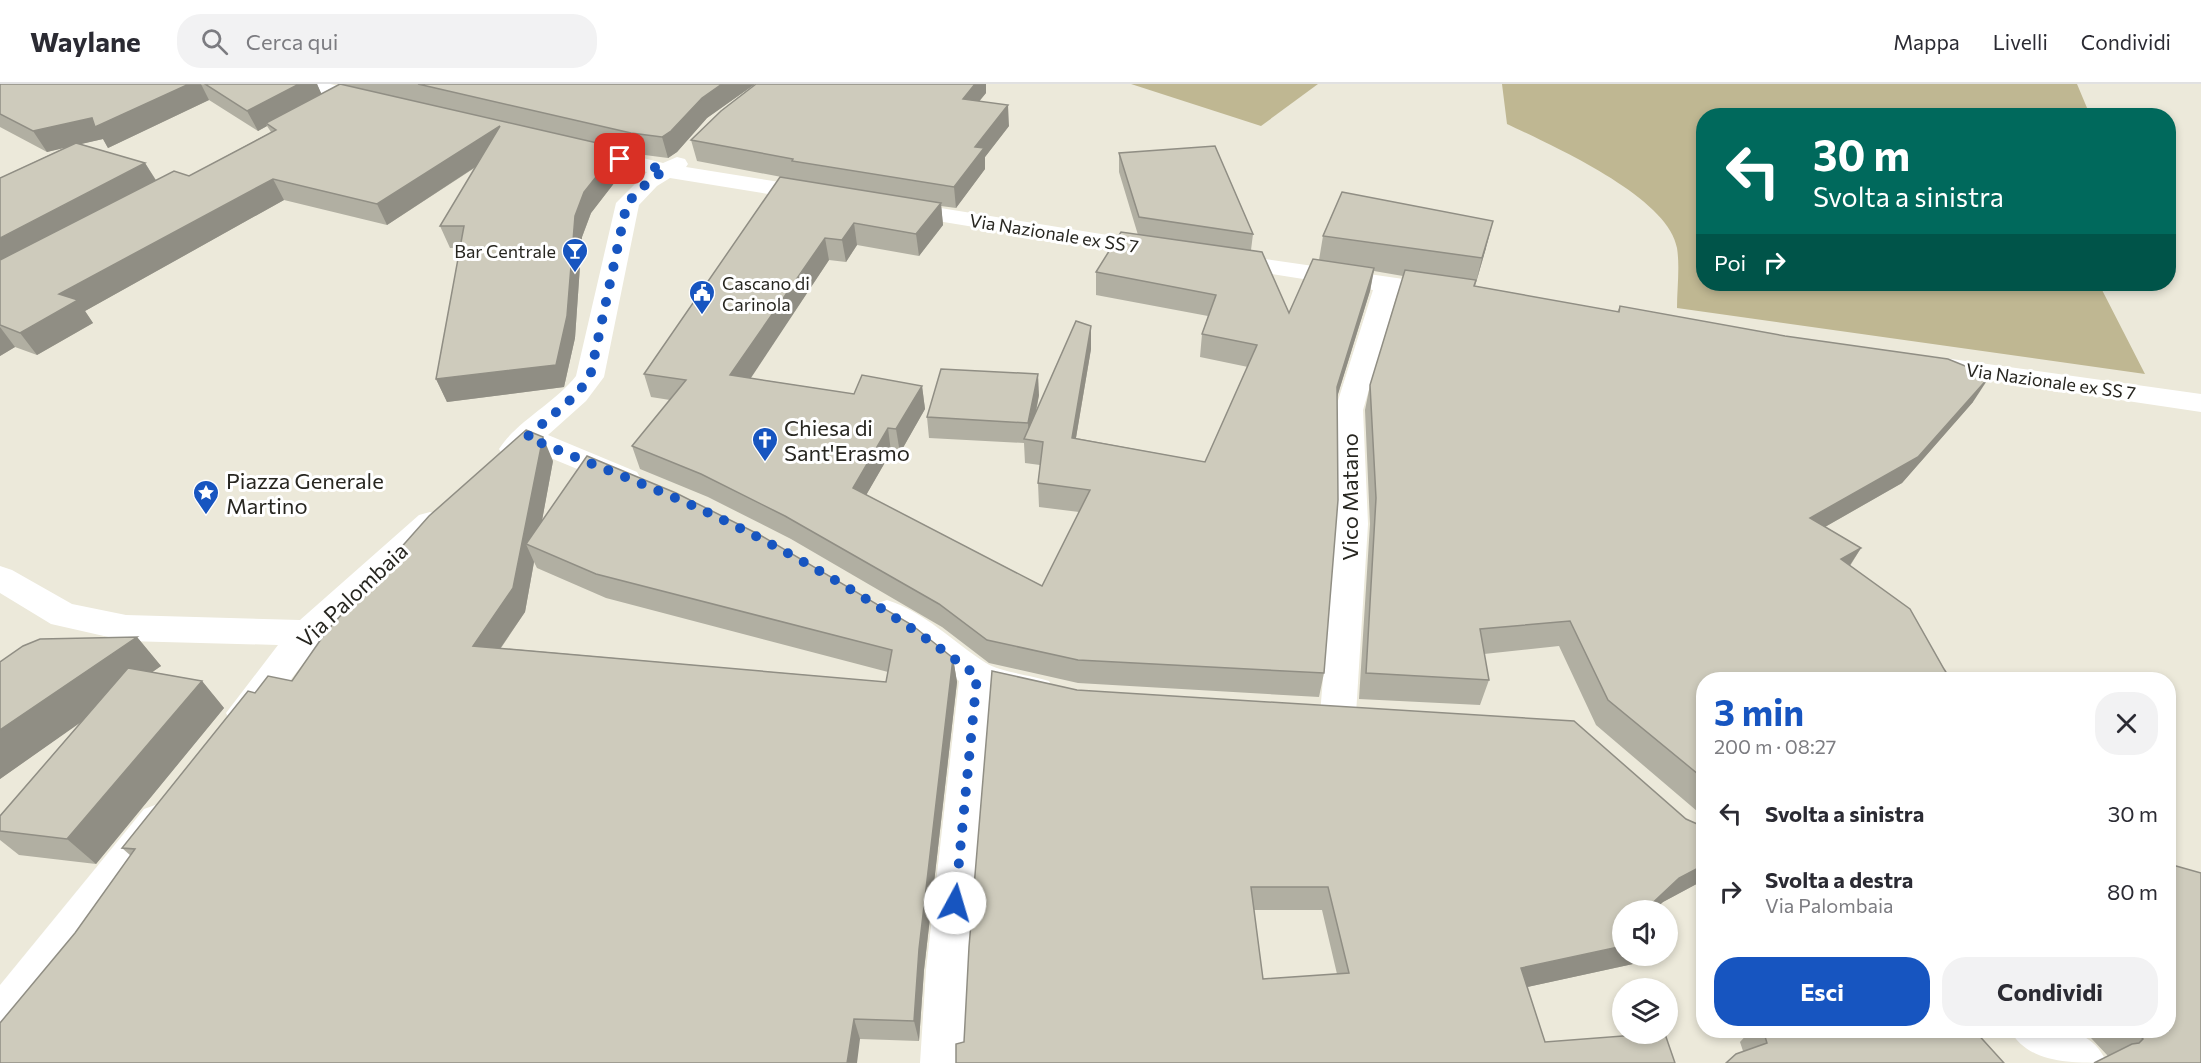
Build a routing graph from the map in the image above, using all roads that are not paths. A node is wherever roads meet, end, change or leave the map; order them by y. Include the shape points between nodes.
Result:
1 (305, 84) edge
2 (346, 95) junction
3 (392, 105) edge
4 (321, 109) edge
5 (553, 143) edge
6 (693, 151) edge
7 (665, 170) junction
8 (842, 199) edge
9 (877, 205) edge
10 (1387, 285) junction
11 (1469, 297) edge
12 (1906, 360) edge
13 (2201, 403) edge
14 (527, 437) junction
15 (494, 466) edge
16 (651, 489) edge
17 (453, 503) edge
18 (0, 578) edge
19 (859, 597) edge
20 (308, 633) junction
21 (977, 676) junction
22 (1067, 697) edge
23 (1303, 713) edge
24 (1338, 714) junction
25 (1373, 717) edge
26 (227, 734) edge
27 (176, 799) edge
28 (0, 1019) edge
29 (2045, 1038) edge
30 (943, 1063) edge
31 (2084, 1063) edge

1 - 2 street
2 - 3 street
2 - 4 street
5 - 7 street
6 - 7 street
7 - 8 street
7 - 14 street via 627,203 590,377 576,395
9 - 10 street, Via Nazionale ex SS 7
10 - 11 street, Via Nazionale ex SS 7
10 - 24 street, Vico Matano via 1349,410 1352,524
12 - 13 street, Via Nazionale ex SS 7
14 - 15 street
14 - 16 street
17 - 20 street, Via Palombaia
18 - 20 street via 63,615 126,628
19 - 21 street via 929,638
20 - 26 street, Via Palombaia
21 - 22 street
21 - 30 street via 948,970
23 - 24 street
24 - 25 street
27 - 28 street
29 - 31 street

